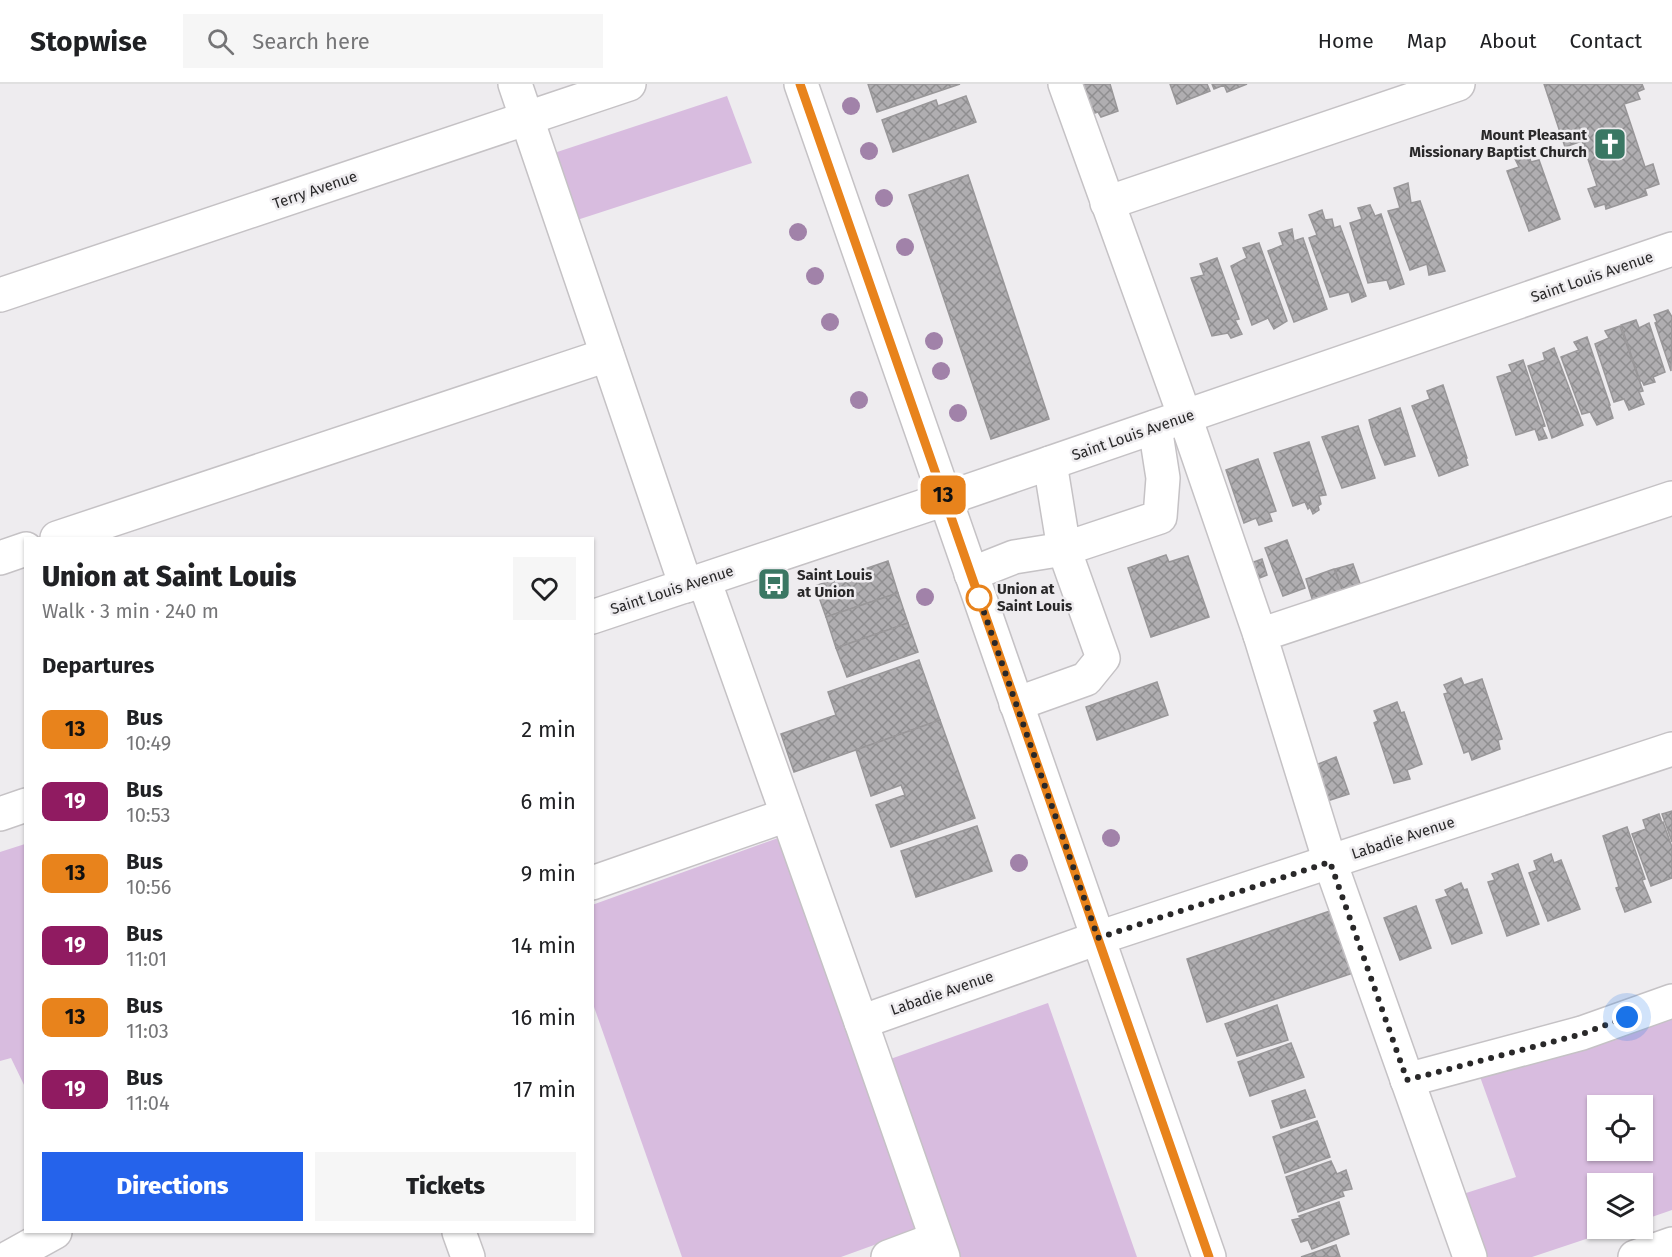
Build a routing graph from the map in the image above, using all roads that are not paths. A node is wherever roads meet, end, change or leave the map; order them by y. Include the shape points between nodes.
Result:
1 (515, 84) edge
2 (629, 84) edge
3 (801, 84) edge
4 (1065, 84) edge
5 (1458, 84) edge
6 (527, 118) junction
7 (1107, 203) junction
8 (1672, 249) edge
9 (0, 296) edge
10 (607, 355) junction
11 (1170, 422) junction
12 (1050, 463) junction
13 (1672, 498) edge
14 (945, 499) junction
15 (60, 537) edge
16 (1064, 549) junction
17 (24, 550) edge
18 (0, 558) edge
19 (971, 574) junction
20 (695, 583) junction
21 (594, 616) edge
22 (1260, 635) junction
23 (1016, 704) junction
24 (1672, 749) edge
25 (24, 807) edge
26 (0, 814) edge
27 (787, 815) junction
28 (1330, 862) junction
29 (594, 882) edge
30 (1098, 938) junction
31 (1672, 1000) edge
32 (861, 1022) junction
33 (1407, 1080) junction
34 (53, 1233) edge
35 (459, 1233) edge
36 (1672, 1244) edge
37 (940, 1248) edge
38 (10, 1257) edge
39 (468, 1257) edge
40 (888, 1257) edge
41 (1209, 1257) edge
42 (1470, 1257) edge
43 (1635, 1257) edge

1 - 6 street
2 - 6 street, Terry Avenue
3 - 14 street
4 - 7 street
5 - 7 street
6 - 9 street, Terry Avenue
6 - 10 street
7 - 11 street
8 - 11 street, Saint Louis Avenue
10 - 15 street
10 - 20 street
11 - 12 street, Saint Louis Avenue
11 - 16 street via 1160,517
11 - 22 street
12 - 14 street, Saint Louis Avenue
12 - 16 street
13 - 22 street
14 - 19 street
14 - 20 street, Saint Louis Avenue
16 - 19 street via 1014,557
16 - 23 street via 1103,658 1086,679
17 - 18 street
19 - 23 street
20 - 21 street, Saint Louis Avenue
20 - 27 street
22 - 28 street
23 - 30 street
24 - 28 street, Labadie Avenue
25 - 26 street
27 - 29 street
27 - 32 street
28 - 30 street, Labadie Avenue
28 - 33 street
30 - 32 street, Labadie Avenue
30 - 41 street
31 - 33 street via 1582,1034
32 - 37 street
33 - 42 street
34 - 38 street
35 - 39 street
36 - 43 street
37 - 40 street

